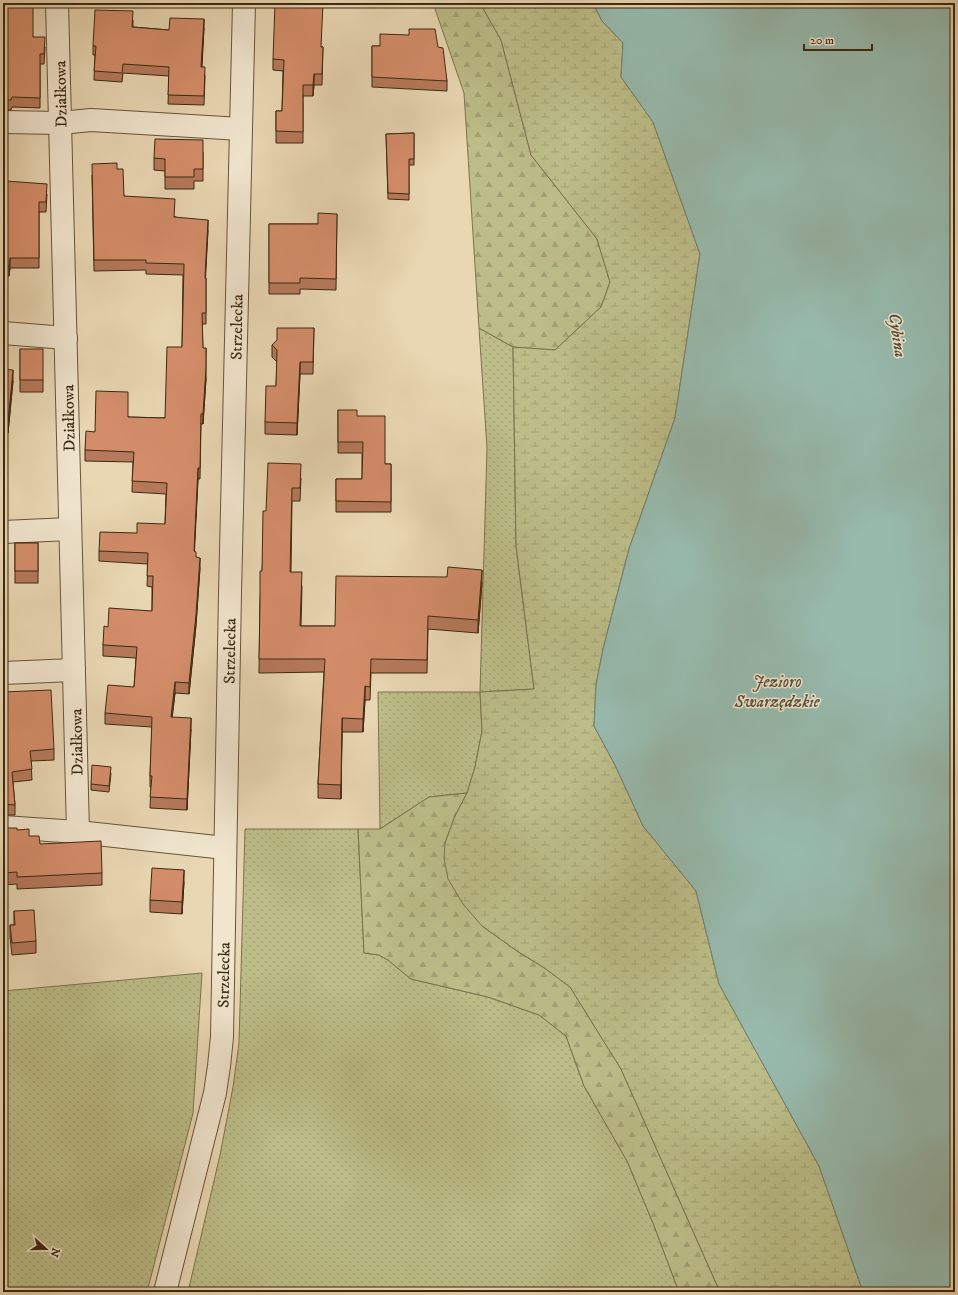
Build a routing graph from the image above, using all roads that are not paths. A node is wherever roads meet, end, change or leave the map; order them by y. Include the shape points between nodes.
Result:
1 (57, 3) edge
2 (244, 3) edge
3 (3, 122) edge
4 (60, 123) junction
5 (241, 129) junction
6 (3, 333) edge
7 (66, 338) junction
8 (70, 529) junction
9 (3, 532) edge
10 (74, 670) junction
11 (3, 673) edge
12 (3, 827) edge
13 (78, 832) junction
14 (225, 848) junction
15 (165, 1292) edge

1 - 4 street, Działkowa
2 - 5 street, Strzelecka
3 - 4 street
4 - 5 street via 91,120
4 - 7 street, Działkowa
5 - 14 street, Strzelecka
6 - 7 street
7 - 8 street, Działkowa
8 - 9 street
8 - 10 street, Działkowa
10 - 11 street
10 - 13 street, Działkowa
12 - 13 street
13 - 14 street
14 - 15 street, Strzelecka via 222,1036 219,1066 215,1093

